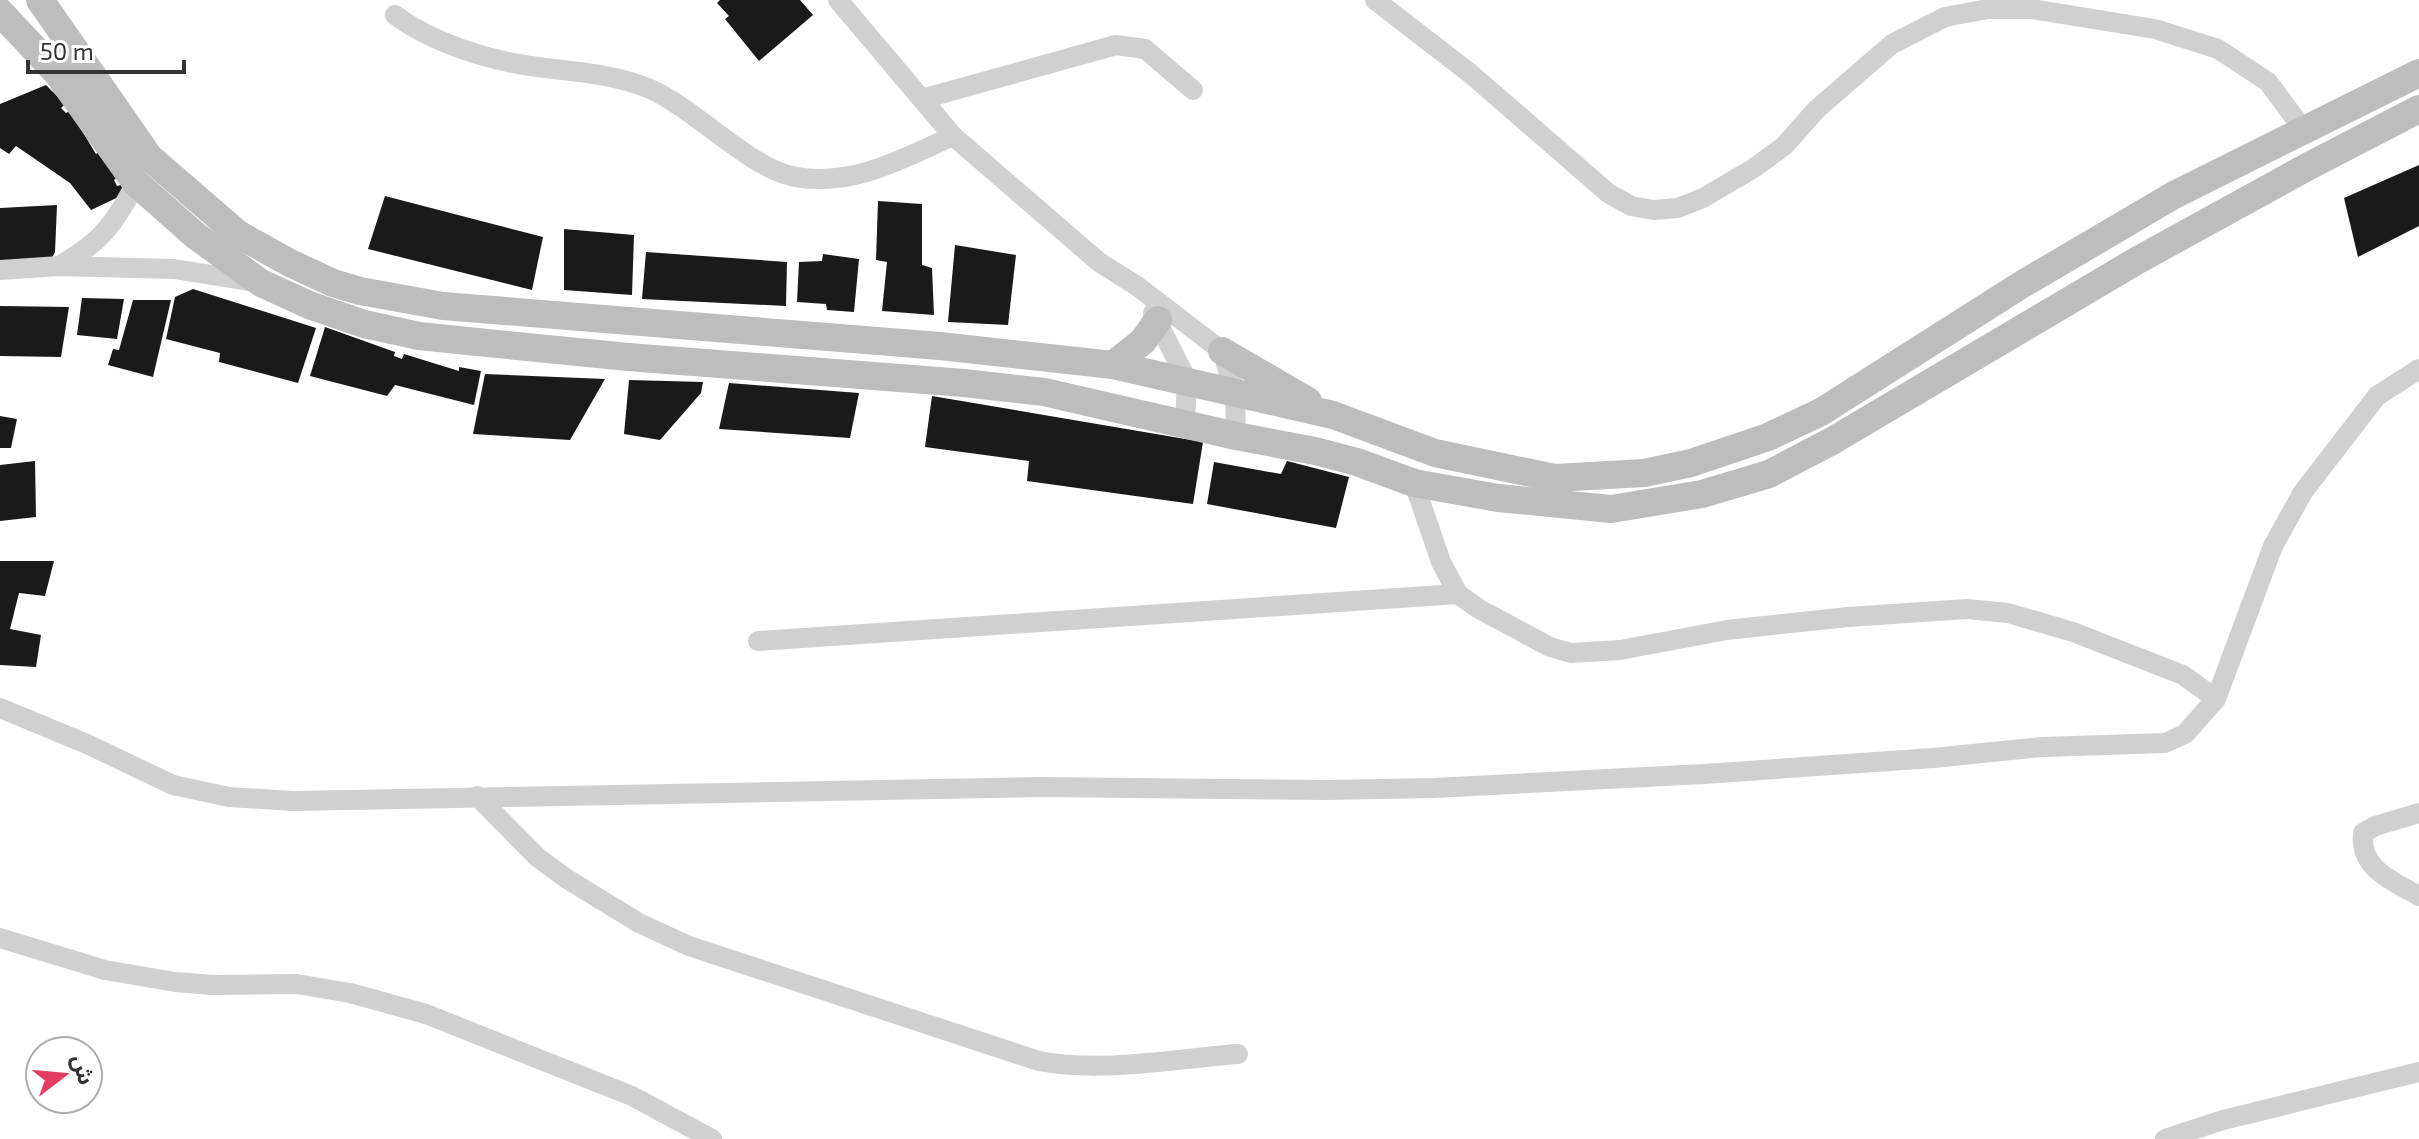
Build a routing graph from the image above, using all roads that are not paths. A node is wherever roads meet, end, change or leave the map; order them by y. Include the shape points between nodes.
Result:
1 (40, 0) edge
2 (838, 0) edge
3 (1375, 0) edge
4 (0, 12) edge
5 (395, 15) dead end
6 (2419, 73) edge
7 (1193, 90) dead end
8 (922, 99) junction
9 (2419, 109) edge
10 (2303, 129) junction
11 (953, 136) junction
12 (136, 183) junction
13 (59, 266) junction
14 (0, 270) edge
15 (261, 283) junction
16 (1137, 286) junction
17 (1158, 320) junction
18 (1222, 351) junction
19 (1113, 365) junction
20 (2419, 369) edge
21 (1187, 380) junction
22 (1235, 393) junction
23 (1821, 412) junction
24 (1333, 415) junction
25 (1185, 423) junction
26 (1236, 436) junction
27 (1832, 441) junction
28 (1414, 483) junction
29 (1458, 594) junction
30 (758, 641) dead end
31 (2216, 699) junction
32 (0, 708) edge
33 (477, 796) junction
34 (2419, 813) edge
35 (2419, 896) edge
36 (0, 938) edge
37 (1238, 1054) dead end
38 (2419, 1072) edge
39 (712, 1139) edge
40 (2165, 1139) edge

1 - 19 main road via 149,157 238,234 333,283 443,306
2 - 8 street
3 - 10 street via 1471,74 1608,193 1631,206 1654,210 1695,202 1754,168 1892,44 1945,17 1988,9 2031,9 2155,29 2218,49 2268,82
4 - 12 main road via 59,75
5 - 11 street via 464,49 642,86 664,95 772,170 795,177 856,176
6 - 10 main road
7 - 8 street via 1145,49 1116,45
8 - 11 street
9 - 27 main road via 2138,260
10 - 23 main road via 2116,228
11 - 16 street via 1099,262
12 - 13 street via 98,241
12 - 15 main road
13 - 14 street
13 - 15 street via 174,269
15 - 25 main road via 364,324 419,336 1044,392
16 - 17 street
16 - 18 street
17 - 19 main road via 1143,341
17 - 21 street
18 - 22 street
18 - 24 main road
19 - 21 main road
20 - 31 street via 2377,396 2303,492 2273,546
21 - 22 main road
21 - 25 street
22 - 24 main road
22 - 26 street
23 - 24 main road via 1691,463 1644,473 1555,478 1435,453
23 - 27 main road
25 - 26 main road
26 - 28 main road via 1357,462
27 - 28 main road via 1769,474 1702,494 1611,509
28 - 29 street via 1441,562
29 - 30 street
29 - 31 street via 1540,642 1571,653 1848,617 1967,609 2008,613 2138,656 2183,675
31 - 33 street via 2185,734 2165,743 2042,747 1580,782 1342,790 1040,787
32 - 33 street via 173,785 229,797 393,801
33 - 37 street via 537,857 567,879 689,946 1059,1065
34 - 35 street via 2375,826 2363,833 2362,841 2375,870
36 - 39 street via 105,970 213,985 297,984 426,1014 632,1096
38 - 40 street

